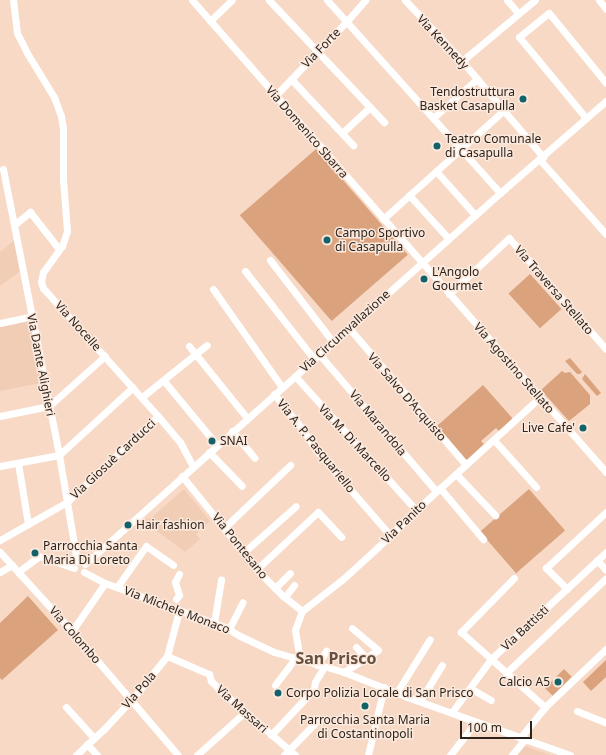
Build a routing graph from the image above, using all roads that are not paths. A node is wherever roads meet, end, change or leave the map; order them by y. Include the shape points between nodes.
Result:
1 (13, 0) edge
2 (192, 0) edge
3 (232, 0) edge
4 (268, 0) edge
5 (327, 0) edge
6 (365, 0) edge
7 (405, 0) edge
8 (507, 0) edge
9 (535, 0) edge
10 (599, 0) edge
11 (606, 9) edge
12 (518, 14) junction
13 (210, 20) junction
14 (347, 21) junction
15 (317, 51) junction
16 (462, 61) junction
17 (291, 79) junction
18 (477, 79) junction
19 (606, 83) edge
20 (276, 96) junction
21 (606, 101) edge
22 (370, 107) junction
23 (504, 110) junction
24 (433, 118) junction
25 (586, 118) junction
26 (384, 122) dead end
27 (342, 133) junction
28 (353, 145) dead end
29 (461, 148) junction
30 (542, 158) junction
31 (3, 168) dead end
32 (436, 171) junction
33 (500, 193) junction
34 (410, 195) junction
35 (475, 215) junction
36 (383, 219) junction
37 (14, 225) junction
38 (606, 234) edge
39 (449, 239) junction
40 (60, 249) junction
41 (270, 260) dead end
42 (421, 263) junction
43 (245, 271) dead end
44 (213, 289) dead end
45 (449, 294) junction
46 (32, 316) junction
47 (0, 323) edge
48 (349, 328) junction
49 (333, 342) junction
50 (208, 345) dead end
51 (189, 346) dead end
52 (606, 349) edge
53 (196, 355) junction
54 (105, 356) junction
55 (317, 356) junction
56 (295, 376) junction
57 (164, 381) junction
58 (133, 387) junction
59 (282, 387) junction
60 (274, 394) junction
61 (142, 397) junction
62 (540, 397) junction
63 (50, 406) junction
64 (0, 416) edge
65 (158, 416) junction
66 (247, 418) junction
67 (232, 431) junction
68 (494, 440) junction
69 (217, 445) junction
70 (209, 452) junction
71 (59, 455) junction
72 (255, 458) dead end
73 (18, 463) junction
74 (290, 465) dead end
75 (466, 465) junction
76 (0, 466) edge
77 (193, 466) junction
78 (606, 472) edge
79 (456, 474) junction
80 (182, 476) junction
81 (242, 486) dead end
82 (536, 487) dead end
83 (438, 490) junction
84 (67, 502) junction
85 (296, 506) dead end
86 (416, 510) junction
87 (606, 512) edge
88 (495, 515) dead end
89 (28, 524) junction
90 (225, 528) junction
91 (390, 535) junction
92 (341, 537) dead end
93 (0, 539) edge
94 (483, 539) dead end
95 (0, 552) edge
96 (244, 552) junction
97 (606, 552) edge
98 (597, 560) junction
99 (85, 564) junction
100 (12, 565) junction
101 (75, 565) junction
102 (173, 565) dead end
103 (257, 569) junction
104 (606, 570) edge
105 (0, 572) edge
106 (18, 572) junction
107 (84, 572) junction
108 (290, 573) dead end
109 (179, 574) dead end
110 (514, 578) dead end
111 (606, 578) edge
112 (221, 580) dead end
113 (106, 583) junction
114 (294, 585) dead end
115 (117, 587) junction
116 (275, 588) junction
117 (567, 589) junction
118 (285, 598) junction
119 (176, 599) dead end
120 (243, 602) dead end
121 (179, 611) junction
122 (302, 611) junction
123 (214, 623) junction
124 (352, 628) dead end
125 (228, 629) junction
126 (72, 631) junction
127 (430, 639) dead end
128 (356, 647) dead end
129 (606, 649) edge
130 (326, 651) dead end
131 (167, 656) junction
132 (366, 658) junction
133 (298, 659) junction
134 (491, 659) junction
135 (442, 665) dead end
136 (321, 666) junction
137 (344, 672) junction
138 (506, 673) junction
139 (275, 685) dead end
140 (384, 687) junction
141 (470, 688) junction
142 (397, 692) junction
143 (130, 700) junction
144 (491, 700) dead end
145 (420, 701) junction
146 (66, 707) dead end
147 (545, 707) junction
148 (577, 711) dead end
149 (245, 712) junction
150 (452, 712) junction
151 (317, 721) dead end
152 (476, 722) junction
153 (606, 723) edge
154 (271, 735) junction
155 (94, 738) junction
156 (523, 738) junction
157 (87, 744) junction
158 (289, 753) edge
159 (566, 754) edge
160 (76, 755) edge
161 (97, 755) edge
162 (178, 755) edge
163 (197, 755) edge
164 (368, 755) edge
165 (450, 755) edge
166 (512, 755) edge

1 - 40 street, Via Nocelle via 15,23 21,43 58,106 64,141 67,231
2 - 13 street, Via Domenico Sbarra
3 - 13 street
4 - 15 street
5 - 14 street
6 - 14 street, Via Forte
7 - 16 street, Via Kennedy
8 - 12 street
9 - 12 street
10 - 11 street
12 - 16 street
13 - 20 street, Via Domenico Sbarra
14 - 15 street, Via Forte
14 - 24 street
15 - 17 street, Via Forte
15 - 22 street
16 - 18 street, Via Kennedy
17 - 20 street, Via Forte
17 - 27 street
18 - 23 street, Via Kennedy
18 - 24 street
19 - 25 street via 549,14 519,37
20 - 36 street, Via Domenico Sbarra
21 - 25 street, Via Circumvallazione
22 - 26 street
22 - 27 street
23 - 29 street
23 - 30 street, Via Kennedy
24 - 29 street
25 - 30 street, Via Circumvallazione
27 - 28 street
29 - 32 street
29 - 33 street
30 - 33 street, Via Circumvallazione
30 - 38 street, Via Kennedy
31 - 37 street, Via Dante Alighieri
32 - 34 street
32 - 35 street
33 - 35 street, Via Circumvallazione
34 - 36 street
34 - 39 street
35 - 39 street, Via Circumvallazione
36 - 42 street, Via Domenico Sbarra
37 - 40 street via 30,212
37 - 46 street, Via Dante Alighieri
39 - 42 street, Via Circumvallazione
40 - 54 street, Via Nocelle via 43,272 43,288
41 - 49 street
42 - 45 street, Via Agostino Stellato
42 - 48 street, Via Circumvallazione
43 - 55 street, Via Marandola
44 - 59 street
45 - 52 street, Via Traversa Stellato via 509,238
45 - 62 street, Via Agostino Stellato
46 - 47 street
46 - 63 street, Via Dante Alighieri
48 - 49 street, Via Circumvallazione
48 - 75 street, Via Salvo D'Acquisto
49 - 55 street, Via Circumvallazione
50 - 53 street
51 - 53 street
53 - 57 street
53 - 66 street
54 - 58 street, Via Nocelle
54 - 63 street
55 - 56 street, Via Circumvallazione
55 - 83 street, Via Marandola
56 - 59 street, Via Circumvallazione
56 - 86 street, Via M. Di Marcello
57 - 61 street
57 - 69 street
58 - 61 street, Via Nocelle
58 - 71 street
59 - 60 street, Via Circumvallazione
60 - 66 street, Via Circumvallazione
60 - 91 street, Via A. P. Pasquariello via 316,450
61 - 65 street, Via Nocelle
62 - 68 street, Via Panito
62 - 78 street, Via Agostino Stellato
63 - 64 street
63 - 71 street, Via Dante Alighieri
65 - 77 street, Via Nocelle via 180,442
65 - 84 street, Via Giosuè Carducci
66 - 67 street, Via Circumvallazione
67 - 69 street, Via Circumvallazione
67 - 72 street
68 - 75 street, Via Panito
68 - 82 street
69 - 70 street, Via Circumvallazione
70 - 77 street, Via Circumvallazione
70 - 81 street
71 - 73 street
71 - 84 street, Via Dante Alighieri
73 - 76 street
73 - 89 street
74 - 90 street
75 - 79 street, Via Panito
77 - 80 street, Via Circumvallazione
79 - 83 street, Via Panito
79 - 88 street
80 - 90 street, Via Pontesano
80 - 99 street, Via Circumvallazione
83 - 86 street, Via Panito
83 - 94 street, Via Marandola
84 - 89 street, Via Giosuè Carducci
84 - 101 street, Via Dante Alighieri
85 - 96 street
86 - 91 street, Via Panito
87 - 117 street via 546,568
89 - 93 street, Via Giosuè Carducci
90 - 96 street, Via Pontesano
91 - 122 street, Via Panito via 343,579
92 - 103 street via 318,512
95 - 100 street, Via Colombo
96 - 103 street, Via Pontesano
97 - 98 street, Via Battisti
98 - 104 street
98 - 117 street, Via Battisti
99 - 101 street
99 - 107 street
100 - 105 street
100 - 106 street, Via Colombo
101 - 106 street via 39,556
101 - 107 street, Via Michele Monaco via 78,573
102 - 115 street via 146,546
103 - 116 street, Via Pontesano
106 - 126 street, Via Colombo
107 - 113 street, Via Michele Monaco
108 - 116 street
109 - 119 street via 175,582 179,595
110 - 134 street via 461,632
111 - 138 street
112 - 123 street
113 - 115 street, Via Michele Monaco
113 - 126 street
114 - 118 street
115 - 121 street, Via Michele Monaco
116 - 118 street, Via Pontesano
117 - 134 street, Via Battisti
118 - 122 street, Via Pontesano
120 - 125 street
121 - 123 street, Via Michele Monaco
121 - 131 street, Via Pola
122 - 133 street via 295,630
123 - 125 street, Via Michele Monaco
124 - 132 street via 378,650
125 - 133 street, Via Michele Monaco via 274,652
126 - 143 street, Via Colombo
127 - 142 street
128 - 132 street
129 - 147 street
130 - 136 street
131 - 143 street, Via Pola
131 - 149 street, Via Massari via 209,674 211,681
132 - 137 street
133 - 136 street, Via Michele Monaco
133 - 139 street
134 - 138 street
134 - 141 street, Via Battisti
135 - 145 street
136 - 137 street, Via Michele Monaco
136 - 154 street via 314,689
137 - 140 street, Via Michele Monaco
138 - 147 street
140 - 142 street, Via Michele Monaco
140 - 164 street
141 - 144 street
141 - 150 street, Via Battisti
142 - 145 street, Via Michele Monaco
143 - 155 street, Via Pola
143 - 162 street, Via Colombo
145 - 150 street, Via Michele Monaco
146 - 155 street
147 - 156 street
148 - 153 street
149 - 154 street, Via Massari
149 - 163 street
150 - 152 street, Via Michele Monaco
151 - 158 street
152 - 156 street, Via Michele Monaco
152 - 165 street
154 - 158 street, Via Massari
155 - 157 street, Via Pola
156 - 159 street, Via Michele Monaco
156 - 166 street
157 - 160 street, Via Pola
157 - 161 street

